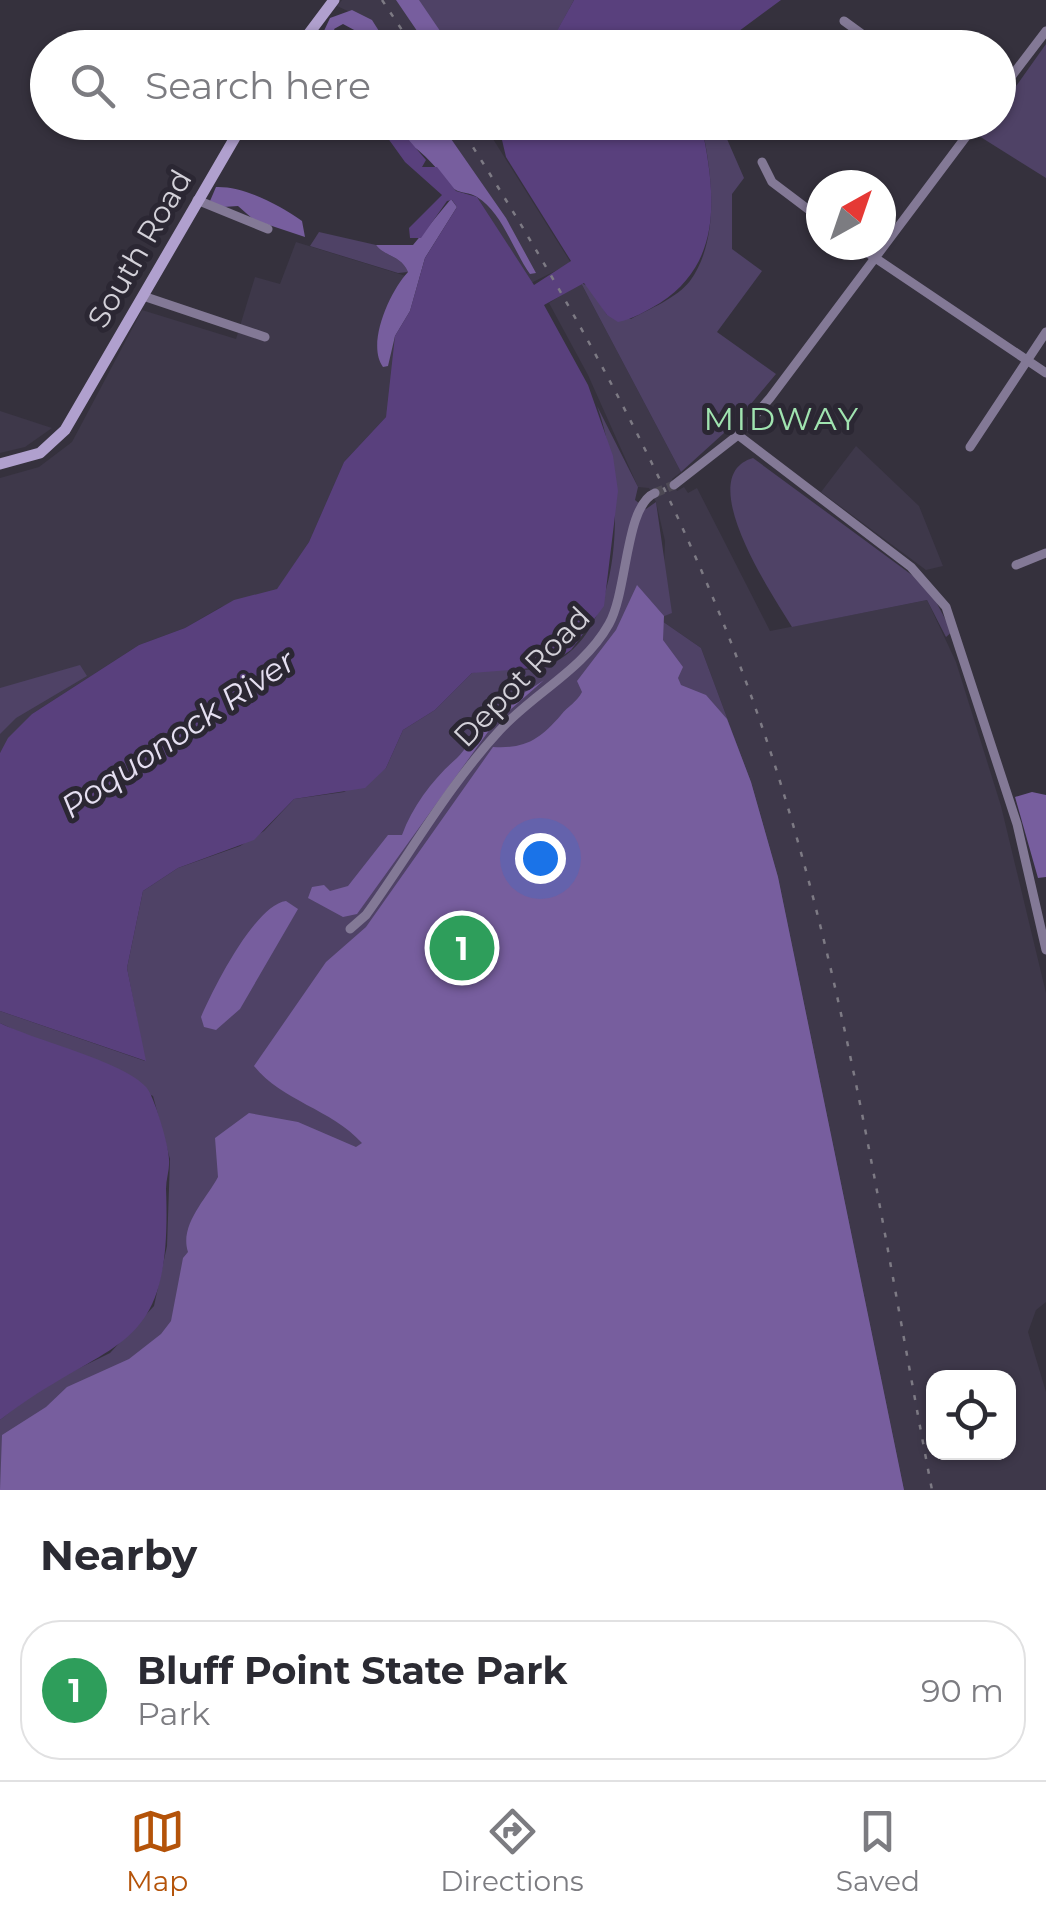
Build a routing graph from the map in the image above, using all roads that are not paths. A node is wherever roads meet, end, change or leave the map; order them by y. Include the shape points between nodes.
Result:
1 (334, 0) edge
2 (844, 22) dead end
3 (312, 30) edge
4 (855, 30) edge
5 (1046, 30) edge
6 (1016, 70) edge
7 (233, 140) edge
8 (964, 140) edge
9 (762, 162) dead end
10 (198, 200) junction
11 (806, 208) edge
12 (268, 228) dead end
13 (896, 233) edge
14 (876, 260) joint
15 (143, 296) junction
16 (1046, 332) edge
17 (265, 336) dead end
18 (1027, 361) junction
19 (1046, 373) edge
20 (738, 435) junction
21 (970, 447) dead end
22 (0, 464) edge
23 (674, 485) tunnel mouth
24 (655, 493) tunnel mouth
25 (1046, 554) edge
26 (1016, 566) dead end
27 (350, 928) dead end
28 (1046, 950) edge

1 - 3 main road
2 - 4 street
5 - 6 street
7 - 10 main road, South Road
8 - 13 street
9 - 11 street via 772,182
10 - 12 street
10 - 15 main road, South Road
14 - 18 street
14 - 20 street
15 - 17 street
15 - 22 main road, South Road via 55,442
16 - 18 street
18 - 19 street
18 - 21 street
20 - 23 street
20 - 28 street via 911,567 946,607 1017,824
24 - 27 street, Depot Road via 635,512 626,576 602,635 498,732 366,916
25 - 26 street

